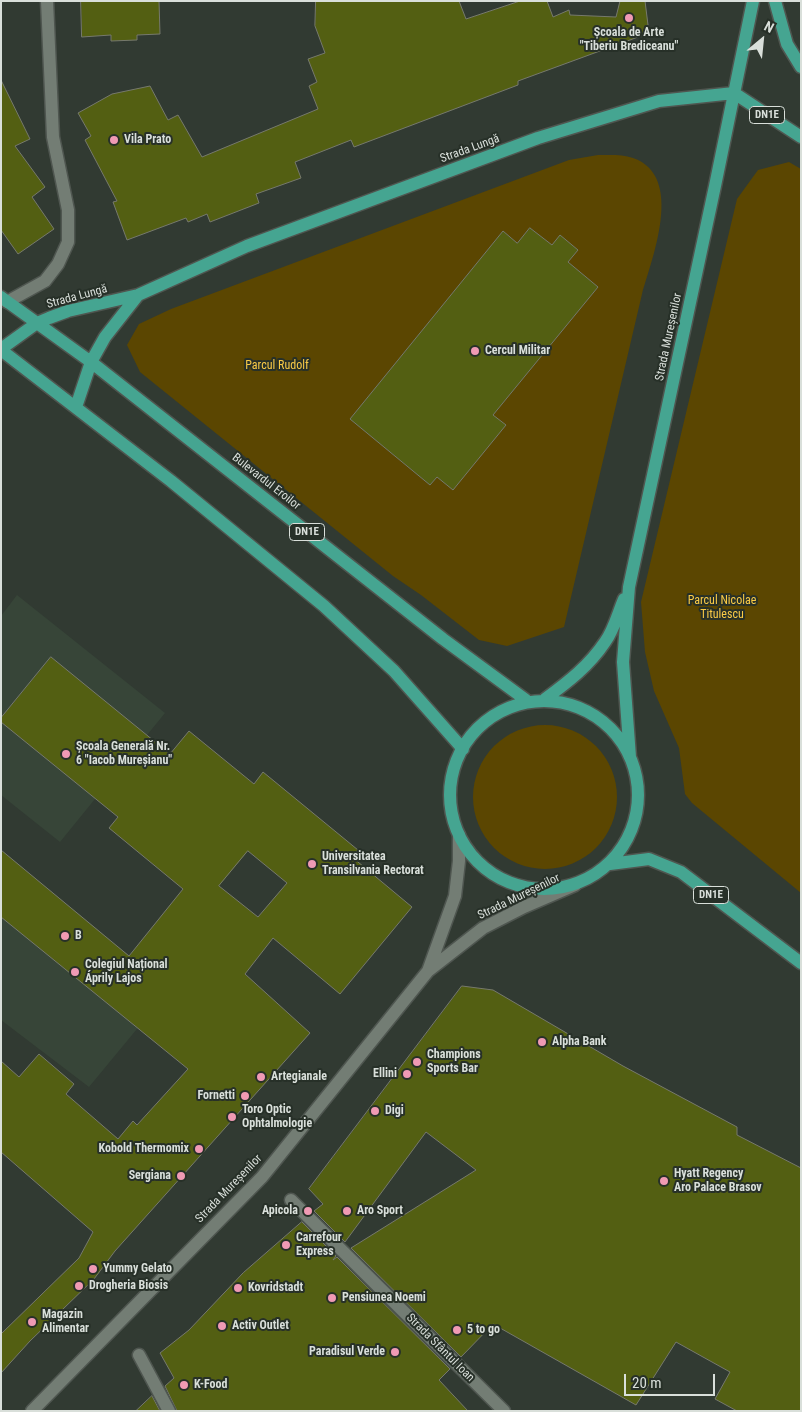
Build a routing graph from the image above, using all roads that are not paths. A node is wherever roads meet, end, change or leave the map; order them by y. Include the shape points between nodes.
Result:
1 (47, 1) edge
2 (753, 1) edge
3 (775, 1) edge
4 (801, 67) edge
5 (734, 93) junction
6 (801, 137) edge
7 (138, 295) junction
8 (4, 300) edge
9 (37, 323) junction
10 (1, 349) edge
11 (91, 362) junction
12 (76, 407) junction
13 (629, 587) junction
14 (545, 699) junction
15 (526, 700) junction
16 (463, 749) junction
17 (630, 757) junction
18 (459, 835) junction
19 (610, 864) junction
20 (575, 885) junction
21 (801, 963) edge
22 (428, 971) junction
23 (290, 1200) dead end
24 (140, 1356) dead end
25 (32, 1411) edge
26 (169, 1411) edge
27 (504, 1411) edge

1 - 8 street via 53,137 68,210 68,242 58,264 45,281
2 - 5 main road
3 - 4 main road via 787,44
5 - 6 main road, DN1E
5 - 7 main road, Strada Lungă via 659,101 538,138 247,246
5 - 13 main road, Strada Mureșenilor / DN1E
7 - 9 main road, Strada Lungă
7 - 11 main road, Strada Lungă
8 - 9 main road, DN1E
9 - 10 main road, Strada Lungă
9 - 11 main road, Bulevardul Eroilor / DN1E
10 - 12 main road
11 - 12 main road, Strada Lungă
11 - 15 main road, Bulevardul Eroilor / DN1E via 443,639
12 - 16 main road via 324,606 394,671
13 - 14 main road, Strada Mureșenilor / DN1E via 606,641 575,677
13 - 17 main road, Strada Mureșenilor / DN1E via 623,662
14 - 15 main road, DN1E
14 - 17 main road, DN1E via 595,716 616,734
15 - 16 main road, DN1E via 493,715
16 - 18 main road, DN1E via 452,777 451,806
17 - 19 main road, DN1E via 638,785 637,814 627,841
18 - 20 main road, DN1E via 475,858 495,876 530,888 548,890
18 - 22 street, Strada Mureșenilor via 460,861 455,896
19 - 20 main road, DN1E
19 - 21 main road, DN1E via 649,859 681,872
20 - 22 street, Strada Mureșenilor via 483,928
22 - 25 street, Strada Mureșenilor via 262,1177
23 - 27 street, Strada Sfântul Ioan
24 - 26 street

